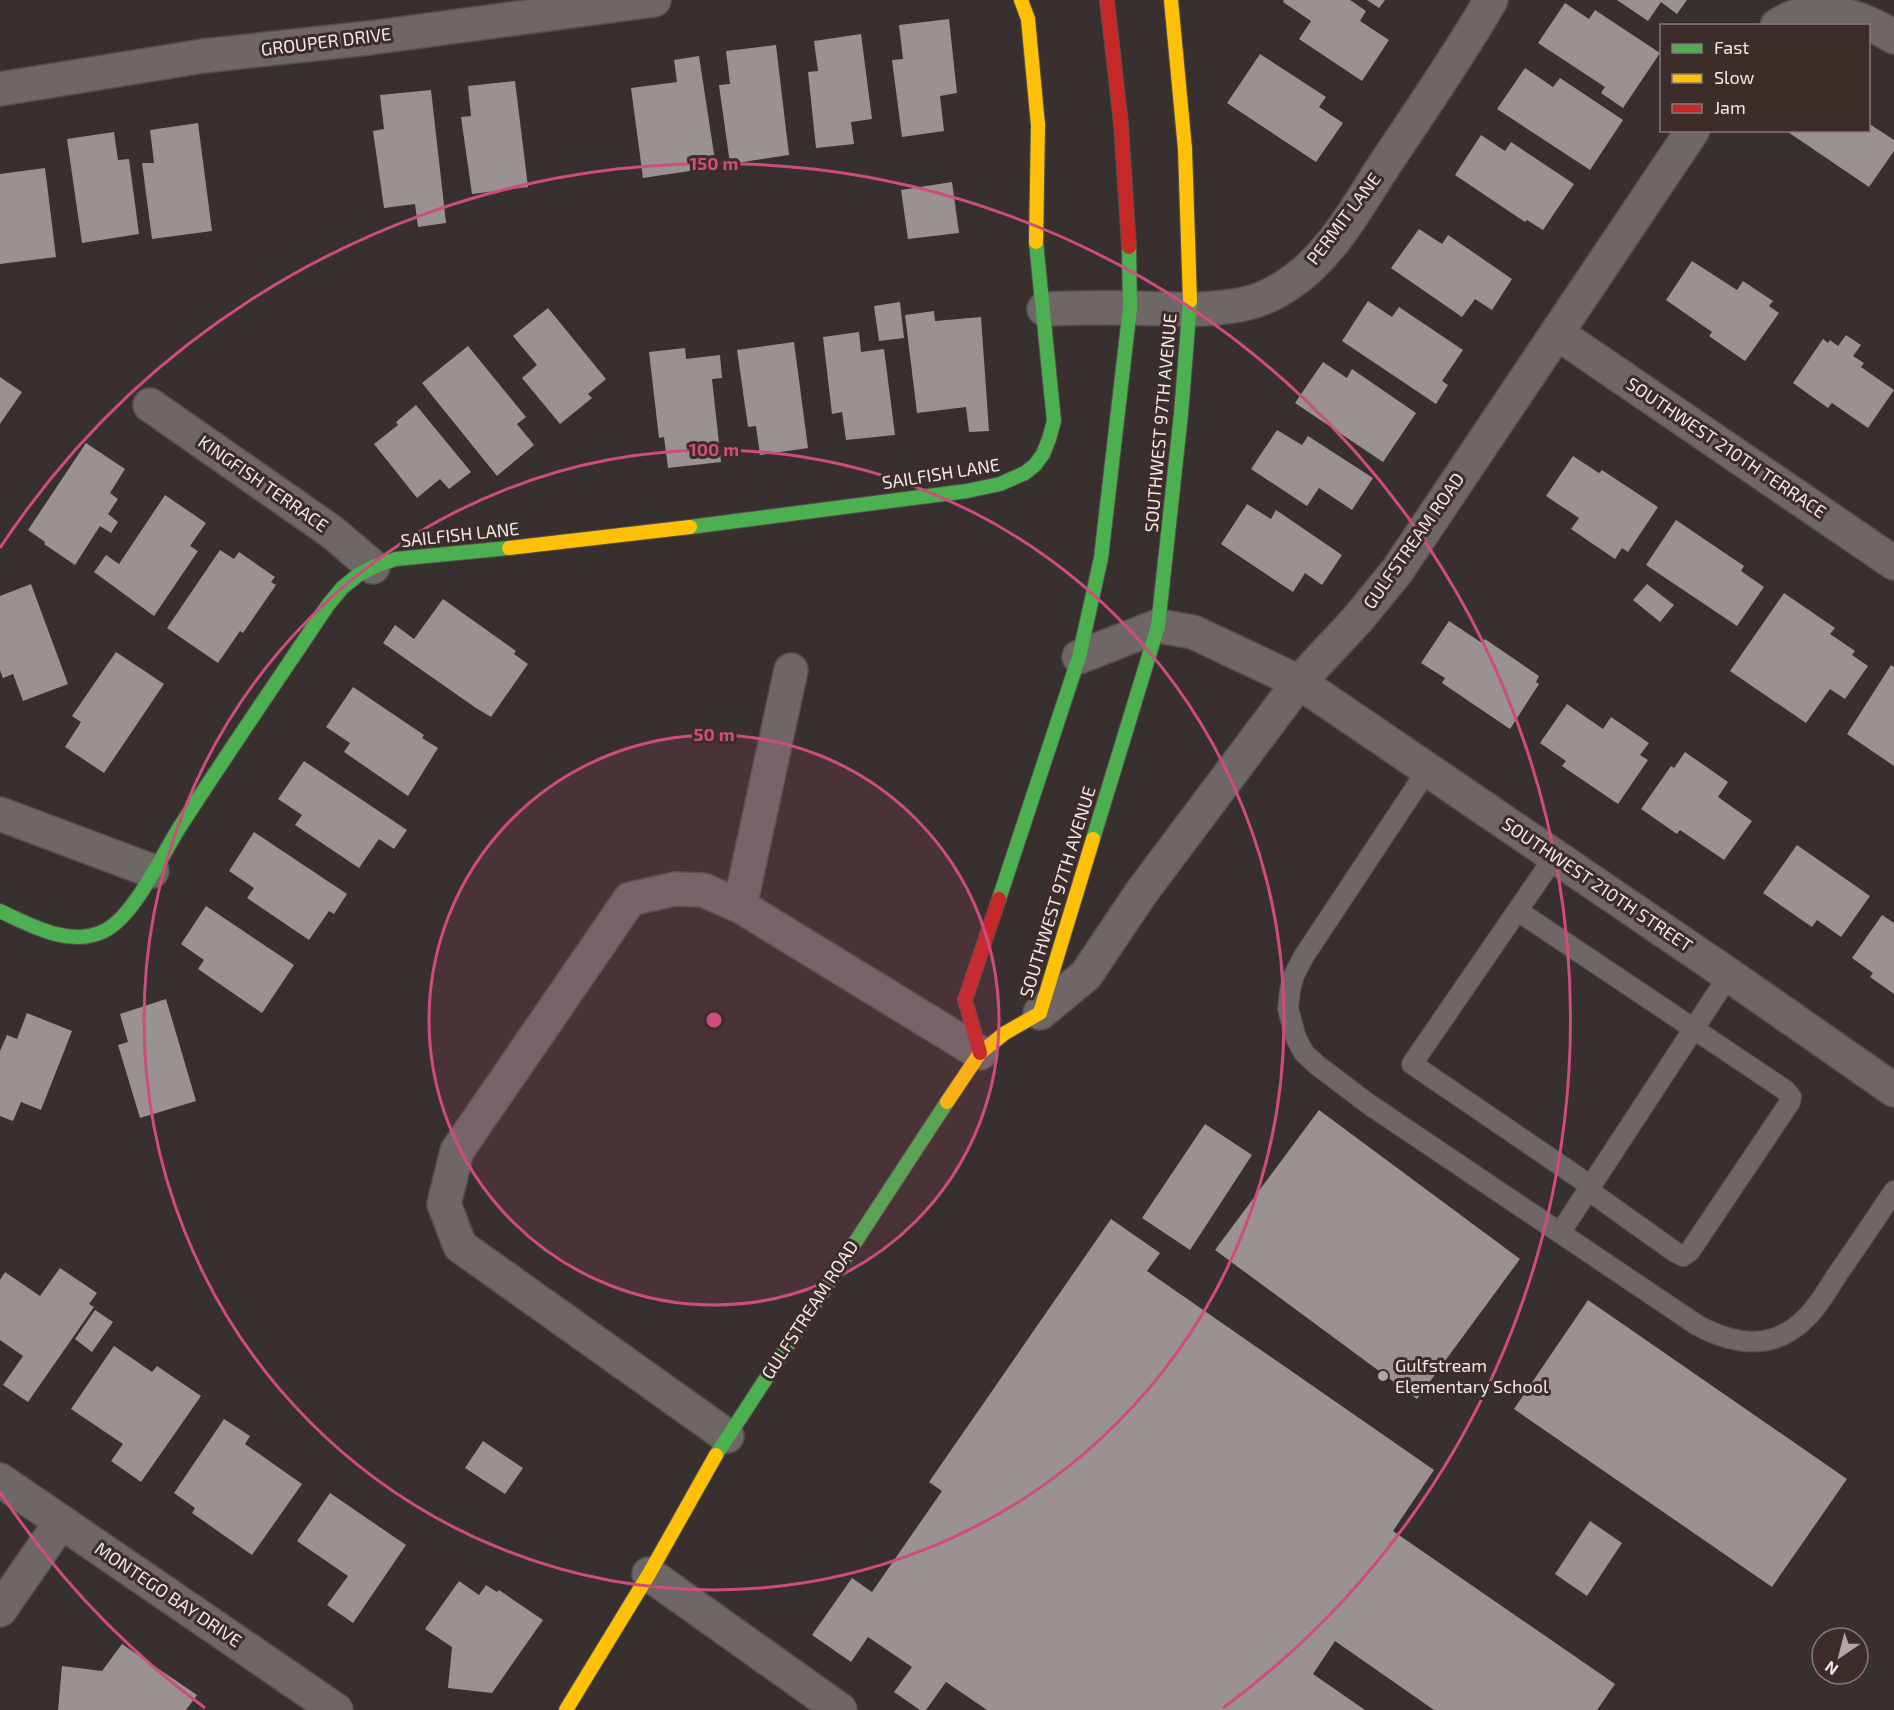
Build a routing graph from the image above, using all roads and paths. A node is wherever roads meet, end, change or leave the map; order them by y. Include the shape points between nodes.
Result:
1 (654, 0) edge
2 (1021, 0) edge
3 (1107, 0) edge
4 (1171, 0) edge
5 (1491, 0) edge
6 (1780, 24) edge
7 (1894, 37) edge
8 (0, 89) edge
9 (1692, 132) edge
10 (1131, 308) junction
11 (1044, 309) junction
12 (1190, 310) junction
13 (1557, 333) junction
14 (150, 405) dead end
15 (1894, 563) edge
16 (373, 567) junction
17 (1158, 626) junction
18 (1079, 657) junction
19 (791, 670) dead end
20 (1299, 682) junction
21 (1428, 769) junction
22 (0, 814) edge
23 (1556, 856) junction
24 (152, 871) junction
25 (740, 906) junction
26 (0, 911) edge
27 (1518, 911) junction
28 (1729, 975) junction
29 (1040, 1013) junction
30 (1693, 1030) junction
31 (980, 1053) junction
32 (1894, 1089) edge
33 (1589, 1188) junction
34 (1894, 1191) edge
35 (1560, 1233) junction
36 (727, 1436) junction
37 (0, 1480) edge
38 (61, 1522) junction
39 (649, 1574) junction
40 (0, 1610) edge
41 (336, 1710) edge
42 (566, 1710) edge
43 (840, 1710) edge

1 - 8 street, GROUPER DRIVE via 203,57
2 - 11 street via 1028,19 1037,114 1036,246
3 - 10 street via 1121,136
4 - 12 street, SOUTHWEST 97TH AVENUE via 1185,149
5 - 12 street, PERMIT LANE via 1350,217 1311,267 1275,292 1246,304
6 - 7 street via 1811,11 1842,13 1858,17
9 - 13 street, GULFSTREAM ROAD
10 - 11 street, PERMIT LANE
10 - 12 street, PERMIT LANE
10 - 18 street via 1101,558
11 - 16 street, SAILFISH LANE via 1054,421 1051,435 1036,464 1005,484 637,534 404,558
12 - 17 street, SOUTHWEST 97TH AVENUE
13 - 15 street, SOUTHWEST 210TH TERRACE
13 - 20 street, GULFSTREAM ROAD via 1397,571 1358,620
14 - 16 street, KINGFISH TERRACE via 332,532
16 - 24 street, SAILFISH LANE via 350,582 328,605
17 - 18 street
17 - 20 street, SOUTHWEST 210TH STREET via 1193,632
17 - 29 street, SOUTHWEST 97TH AVENUE
18 - 31 street via 965,1000
19 - 25 street
20 - 21 street, SOUTHWEST 210TH STREET
20 - 29 street, GULFSTREAM ROAD via 1141,893 1086,975
21 - 23 street, SOUTHWEST 210TH STREET
21 - 35 lane via 1304,956 1290,990 1288,1009 1292,1025 1304,1053 1330,1077
22 - 24 street
23 - 27 lane
23 - 28 street, SOUTHWEST 210TH STREET
24 - 26 street, SAILFISH LANE via 126,912 105,931 93,935 59,935
25 - 31 street
25 - 36 street via 703,890 675,889 630,899 457,1151 444,1204 460,1246
27 - 30 lane
27 - 33 lane via 1412,1064
28 - 30 lane
28 - 32 street, SOUTHWEST 210TH STREET
29 - 31 street, SOUTHWEST 97TH AVENUE
30 - 33 lane
30 - 33 lane via 1785,1090 1790,1102 1683,1256
31 - 36 street, GULFSTREAM ROAD
33 - 35 lane
34 - 35 lane via 1809,1316 1783,1335 1757,1342 1728,1340 1697,1325
36 - 39 street, GULFSTREAM ROAD
37 - 38 street, MONTEGO BAY DRIVE
38 - 40 street
38 - 41 street, MONTEGO BAY DRIVE
39 - 42 street, GULFSTREAM ROAD
39 - 43 street

